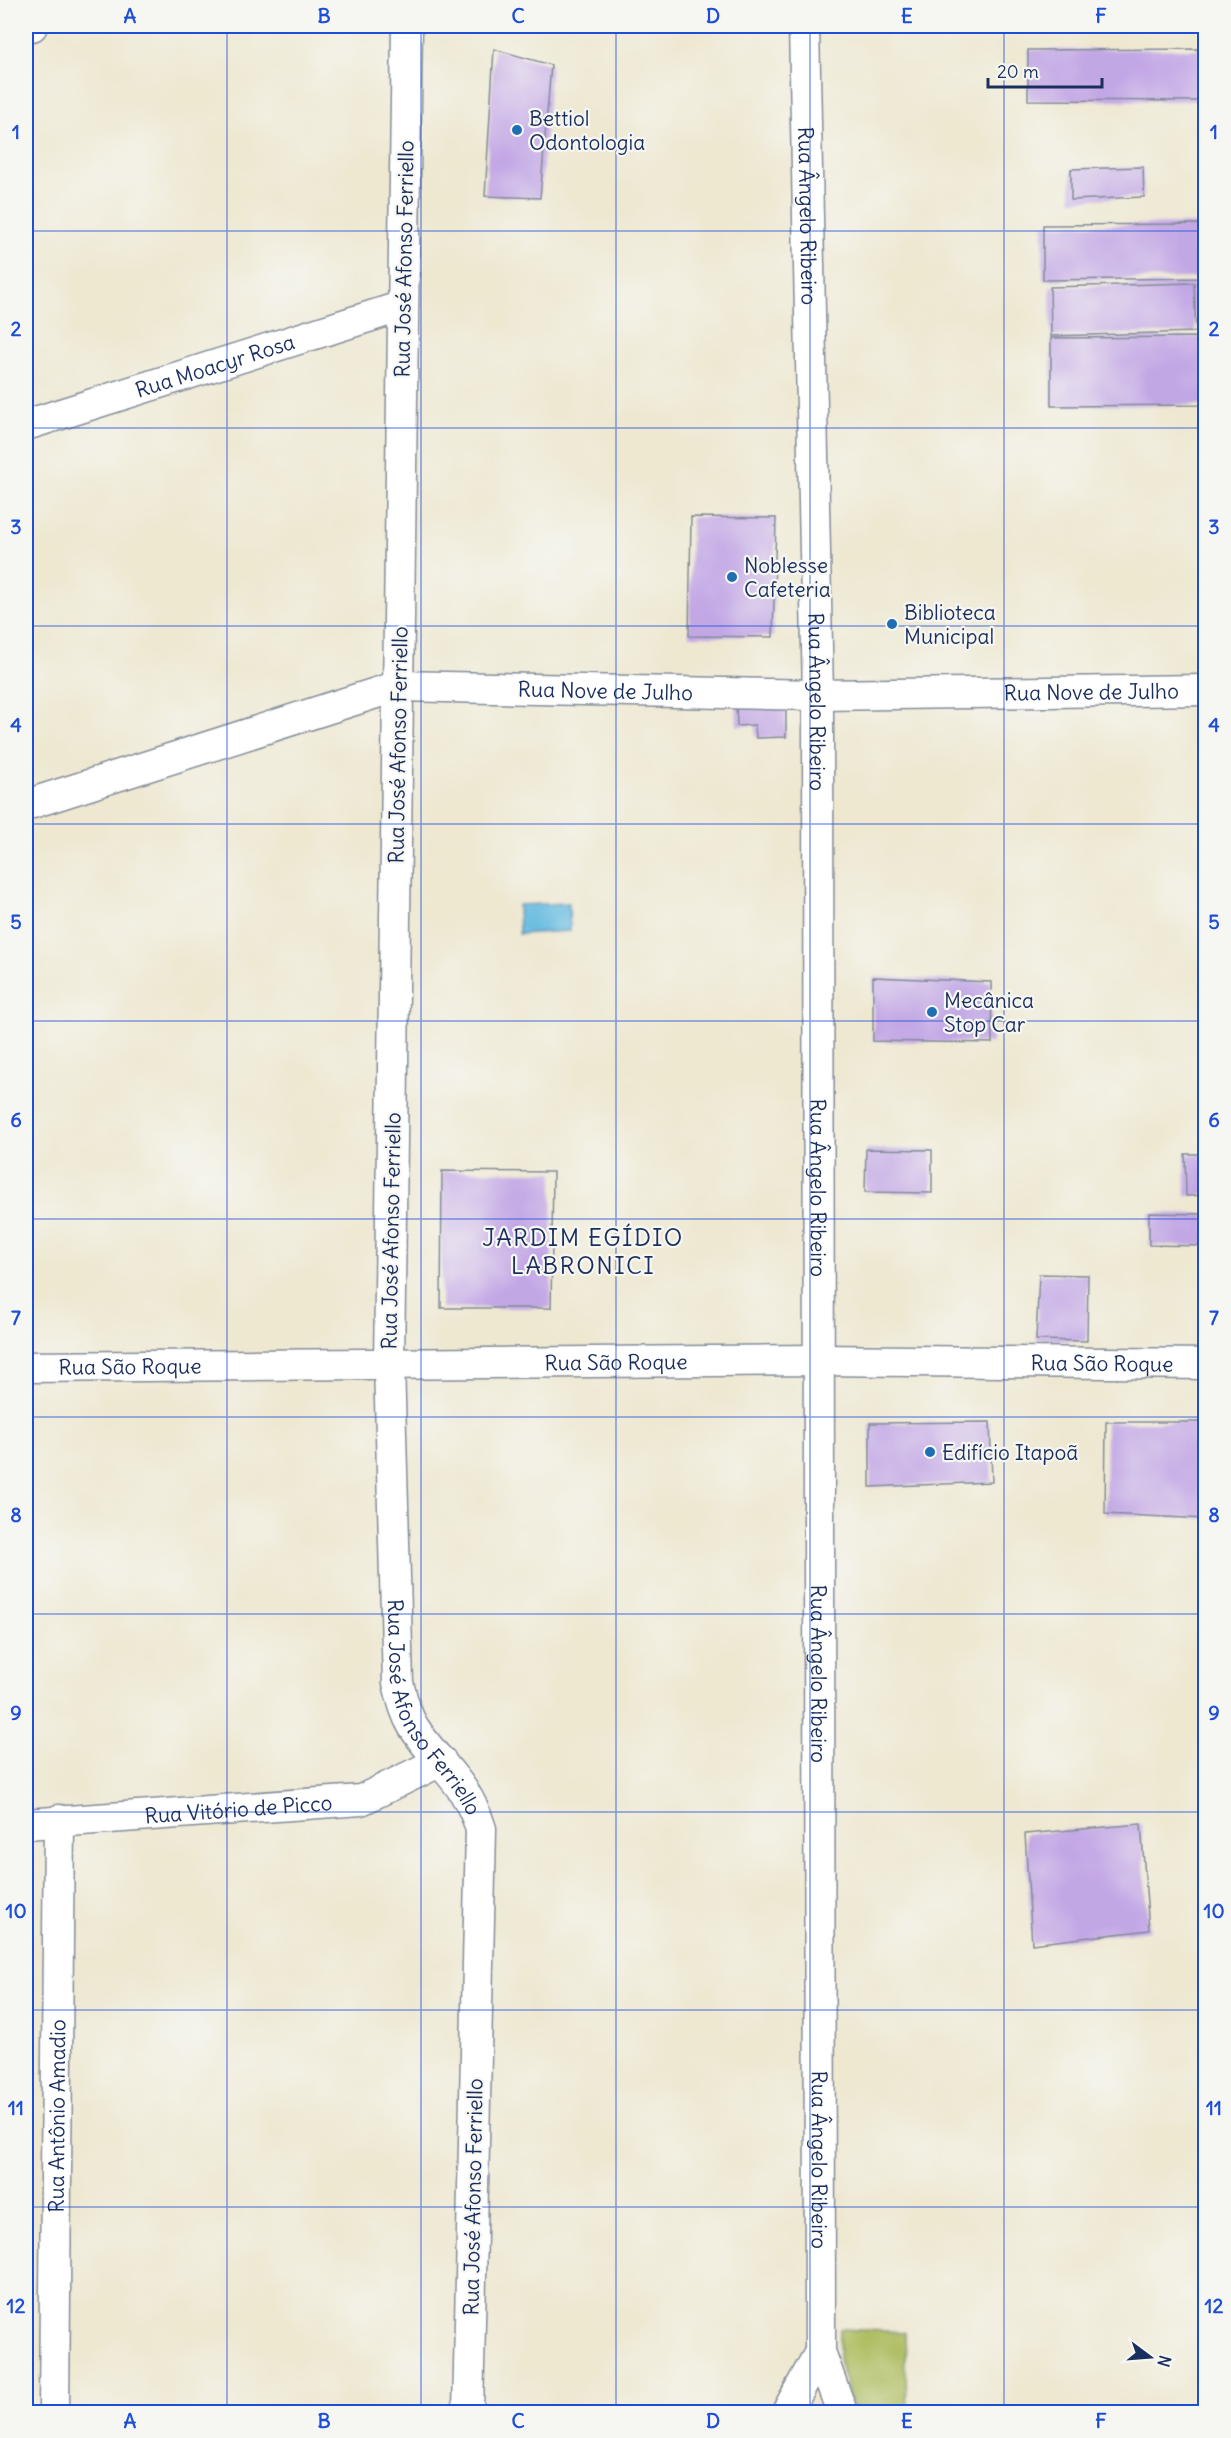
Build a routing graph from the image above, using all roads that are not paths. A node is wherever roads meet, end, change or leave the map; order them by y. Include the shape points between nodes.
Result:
1 (26, 26) edge
2 (32, 26) edge
3 (407, 26) edge
4 (804, 26) edge
5 (403, 306) junction
6 (26, 425) edge
7 (399, 686) junction
8 (1206, 690) edge
9 (818, 695) junction
10 (26, 806) edge
11 (819, 1360) junction
12 (389, 1364) junction
13 (1206, 1364) edge
14 (26, 1367) edge
15 (441, 1761) junction
16 (59, 1820) junction
17 (26, 1824) edge
18 (820, 2352) junction
19 (54, 2412) edge
20 (468, 2412) edge
21 (787, 2412) edge
22 (842, 2412) edge

1 - 2 street
3 - 5 street, Rua José Afonso Ferriello
4 - 9 street, Rua Ângelo Ribeiro
5 - 6 street, Rua Moacyr Rosa
5 - 7 street, Rua José Afonso Ferriello
7 - 9 street, Rua Nove de Julho
7 - 10 street, Rua Nove de Julho
7 - 12 street, Rua José Afonso Ferriello
8 - 9 street, Rua Nove de Julho
9 - 11 street, Rua Ângelo Ribeiro
11 - 12 street, Rua São Roque
11 - 13 street, Rua São Roque
11 - 18 street, Rua Ângelo Ribeiro
12 - 14 street, Rua São Roque
12 - 15 street, Rua José Afonso Ferriello via 398,1683 413,1726
15 - 16 street, Rua Vitório de Picco via 362,1800
15 - 20 street, Rua José Afonso Ferriello via 467,1794 481,1830
16 - 17 street, Rua Vitório de Picco
16 - 19 street, Rua Antônio Amadio
18 - 21 street, Rua Ângelo Ribeiro
18 - 22 street, Rua Ângelo Ribeiro

